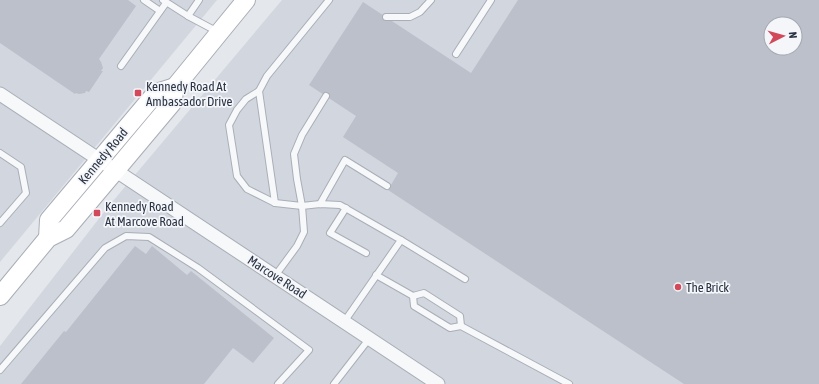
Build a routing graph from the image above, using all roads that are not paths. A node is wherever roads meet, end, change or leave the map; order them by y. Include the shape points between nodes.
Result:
1 (144, 0) edge
2 (199, 0) edge
3 (246, 0) edge
4 (329, 0) edge
5 (431, 0) edge
6 (491, 0) edge
7 (164, 1) edge
8 (160, 11) junction
9 (188, 16) junction
10 (386, 17) dead end
11 (219, 32) junction
12 (456, 54) dead end
13 (120, 66) dead end
14 (175, 87) junction
15 (259, 91) junction
16 (0, 94) edge
17 (326, 96) dead end
18 (0, 153) edge
19 (99, 160) junction
20 (115, 171) junction
21 (387, 186) dead end
22 (275, 203) junction
23 (320, 204) junction
24 (302, 206) junction
25 (346, 208) junction
26 (0, 223) edge
27 (48, 238) junction
28 (401, 240) junction
29 (366, 253) dead end
30 (376, 275) junction
31 (275, 276) junction
32 (465, 279) dead end
33 (0, 296) edge
34 (414, 296) junction
35 (344, 322) junction
36 (461, 326) junction
37 (369, 338) junction
38 (0, 370) edge
39 (278, 384) edge
40 (334, 384) edge
41 (438, 384) edge
42 (569, 384) edge

1 - 8 lane
2 - 9 lane
3 - 11 main road, Kennedy Road
4 - 15 lane via 267,76
5 - 10 lane via 420,12 410,17
6 - 12 lane
7 - 8 lane
7 - 9 lane
8 - 13 lane
9 - 11 lane
11 - 14 main road, Kennedy Road
14 - 19 main road, Kennedy Road via 156,93
14 - 20 main road, Kennedy Road via 172,103
15 - 22 lane
15 - 22 lane via 246,99 229,125 237,176 247,189
16 - 19 street, Marcove Road
17 - 24 lane via 302,135 294,154
18 - 26 lane via 21,167 26,193
19 - 20 street, Marcove Road
19 - 27 main road, Kennedy Road via 49,220
20 - 27 main road, Kennedy Road via 66,230
20 - 31 street, Marcove Road
21 - 23 lane via 345,160
22 - 24 lane
23 - 24 lane
23 - 25 lane via 340,205
24 - 31 lane via 304,232
25 - 28 lane
25 - 29 lane via 330,233
27 - 33 main road, Kennedy Road
28 - 30 lane
28 - 32 lane
30 - 34 lane
30 - 35 lane
31 - 35 street, Marcove Road
34 - 36 lane via 424,293 460,316
34 - 36 lane via 414,306 450,328
35 - 37 street, Marcove Road
36 - 42 lane
37 - 40 lane
37 - 41 street, Marcove Road
38 - 39 lane via 105,248 126,236 149,236 198,268 309,350

